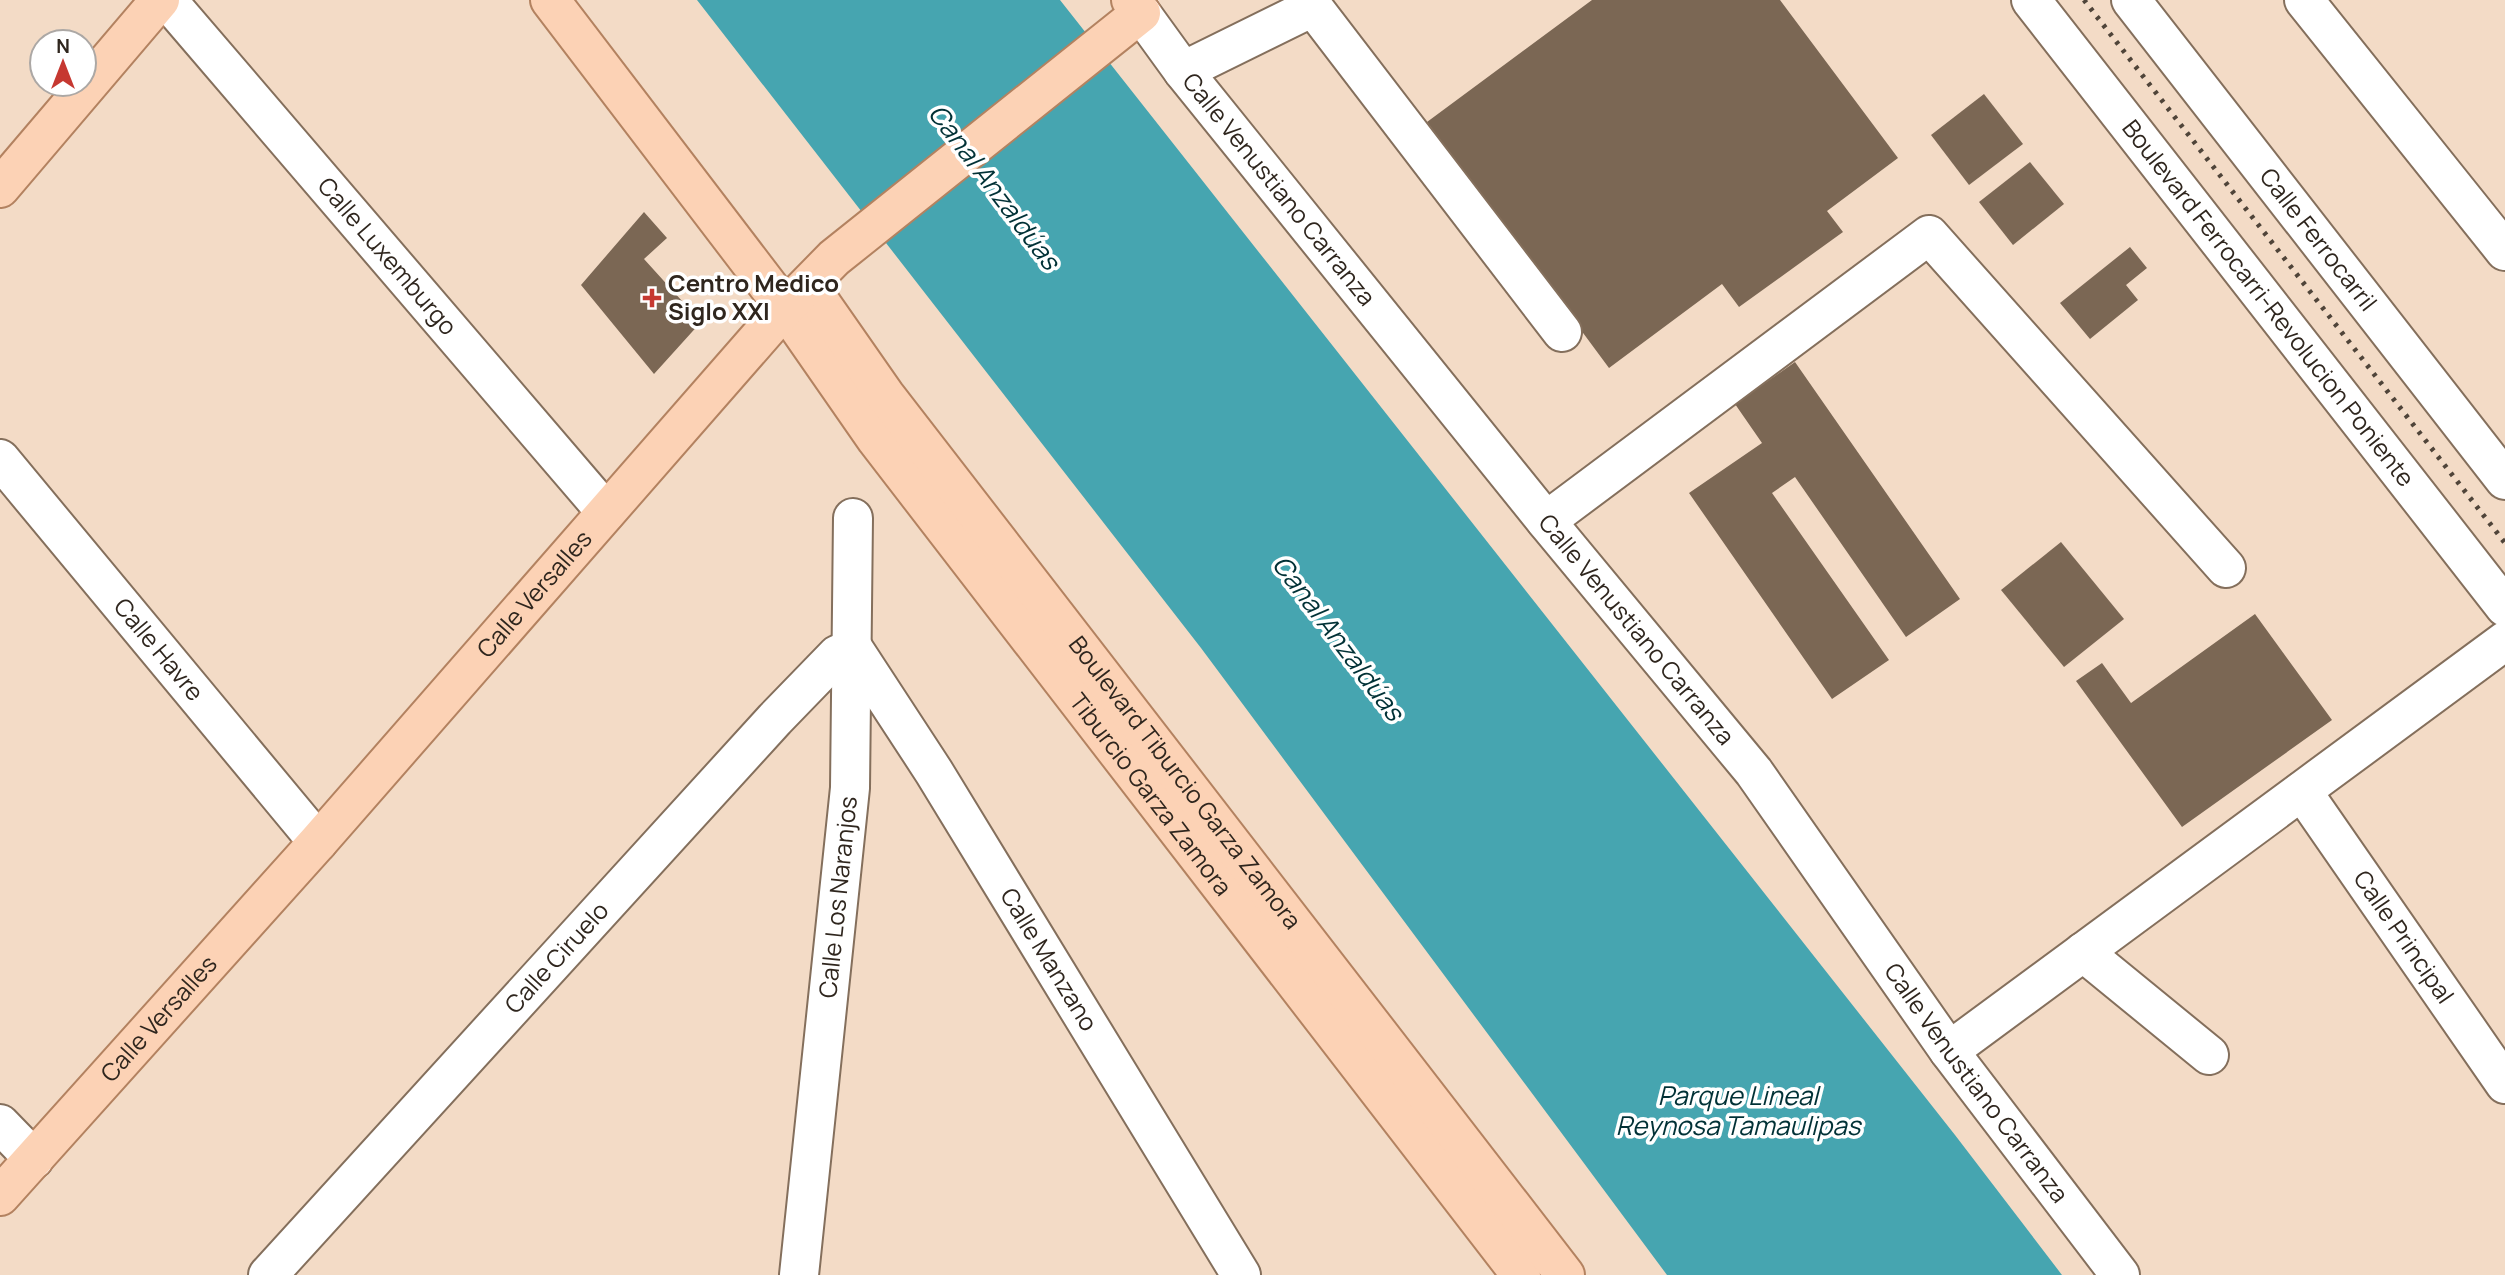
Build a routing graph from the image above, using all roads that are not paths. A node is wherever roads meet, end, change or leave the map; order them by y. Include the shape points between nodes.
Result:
1 (160, 0) edge
2 (167, 0) edge
3 (550, 0) edge
4 (2031, 0) edge
5 (2131, 0) edge
6 (2304, 0) edge
7 (1128, 16) edge
8 (1183, 71) junction
9 (0, 188) edge
10 (2505, 251) edge
11 (797, 297) junction
12 (1562, 332) dead end
13 (0, 459) edge
14 (2505, 480) edge
15 (606, 512) junction
16 (853, 517) dead end
17 (1546, 521) junction
18 (2225, 568) dead end
19 (2505, 607) edge
20 (2505, 641) edge
21 (853, 648) junction
22 (2302, 791) junction
23 (318, 842) junction
24 (2083, 952) junction
25 (1949, 1051) junction
26 (2209, 1055) dead end
27 (2505, 1084) edge
28 (0, 1124) edge
29 (34, 1159) junction
30 (0, 1196) edge
31 (268, 1275) edge
32 (799, 1275) edge
33 (1241, 1275) edge
34 (1521, 1275) edge
35 (1565, 1275) edge
36 (2120, 1275) edge

1 - 9 main road
2 - 15 street, Calle Luxemburgo
3 - 11 main road, Boulevard Tiburcio Garza Zamora
4 - 19 street, Boulevard Ferrocarri-Revolucion Poniente
5 - 14 street, Calle Ferrocarril
6 - 10 street
7 - 8 street, Calle Venustiano Carranza
7 - 11 main road, Calle Versalles via 834,258
8 - 12 street via 1313,7
8 - 17 street, Calle Venustiano Carranza
11 - 15 main road, Calle Versalles
11 - 34 main road, Tiburcio Garza Zamora via 876,439
11 - 35 main road, Boulevard Tiburcio Garza Zamora via 885,395
13 - 23 street, Calle Havre
15 - 23 main road, Calle Versalles
16 - 21 street, Calle Los Naranjos
17 - 18 street via 1929,235
17 - 25 street, Calle Venustiano Carranza via 1754,772
20 - 22 street
21 - 31 street, Calle Ciruelo via 837,655 775,719
21 - 32 street, Calle Los Naranjos via 850,788
21 - 33 street, Calle Manzano via 934,772
22 - 24 street
22 - 27 street, Calle Principal
23 - 29 main road, Calle Versalles
24 - 25 street
24 - 26 street
25 - 36 street, Calle Venustiano Carranza
28 - 29 street
29 - 30 main road, Calle Versalles

